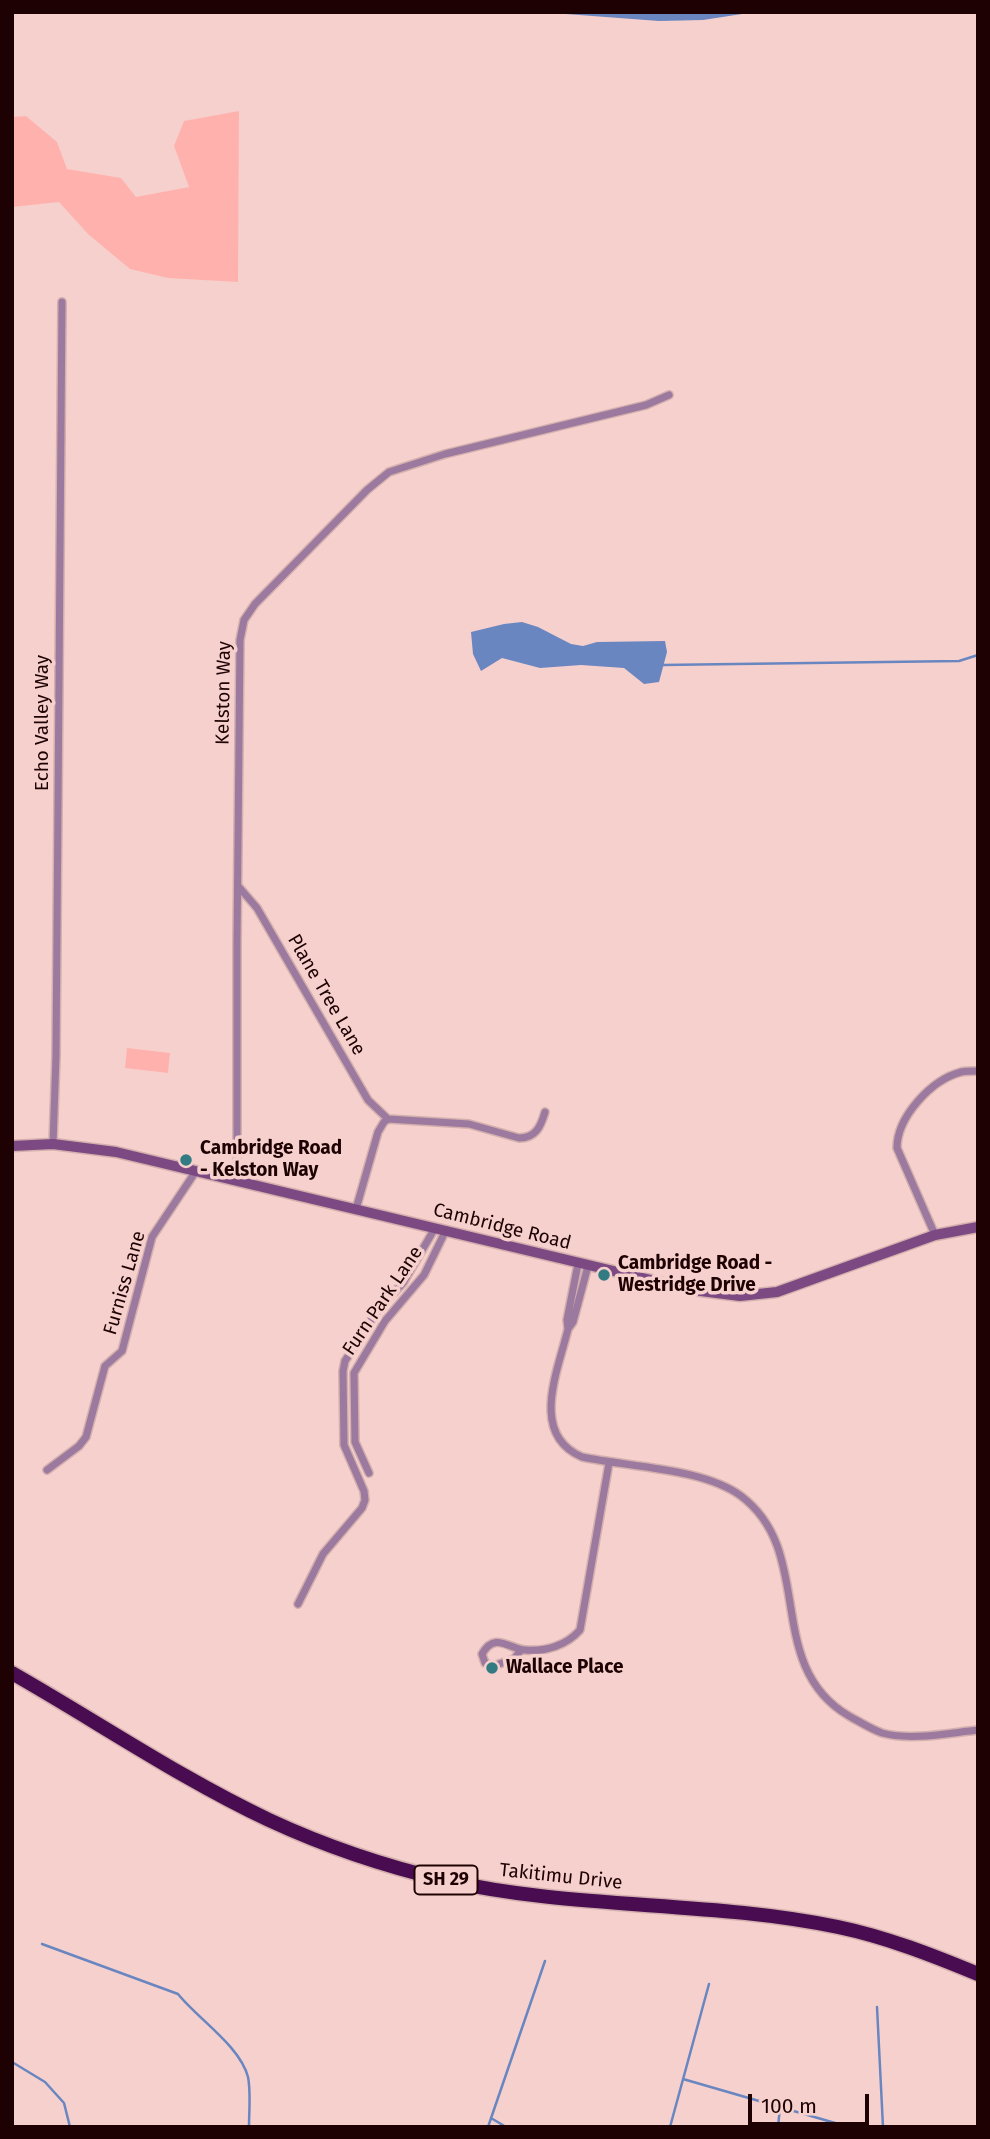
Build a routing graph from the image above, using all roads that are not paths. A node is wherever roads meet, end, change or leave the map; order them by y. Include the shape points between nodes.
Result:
1 (62, 302) dead end
2 (669, 396) dead end
3 (238, 886) junction
4 (978, 1071) edge
5 (545, 1112) dead end
6 (388, 1119) junction
7 (52, 1144) junction
8 (12, 1146) edge
9 (196, 1171) junction
10 (237, 1181) junction
11 (356, 1209) junction
12 (978, 1227) edge
13 (440, 1229) junction
14 (935, 1235) junction
15 (583, 1265) junction
16 (609, 1463) junction
17 (47, 1470) dead end
18 (369, 1473) dead end
19 (298, 1604) dead end
20 (521, 1650) junction
21 (12, 1673) edge
22 (978, 1730) edge
23 (978, 1973) edge

1 - 7 street, Echo Valley Way
2 - 3 street, Kelston Way via 389,472 255,604 244,620 240,640
3 - 6 street, Plane Tree Lane via 257,908 369,1100
3 - 10 street, Kelston Way
4 - 14 street via 960,1073 935,1085 908,1114 897,1136 897,1148
5 - 6 street via 540,1128 526,1138 469,1124
6 - 11 street via 378,1132
7 - 8 main road, Cambridge Road
7 - 9 main road, Cambridge Road via 116,1152
9 - 10 main road, Cambridge Road
9 - 17 street, Furniss Lane via 152,1237 122,1351 105,1366 86,1437
10 - 11 main road, Cambridge Road
11 - 13 main road, Cambridge Road
12 - 14 main road, Cambridge Road
13 - 15 main road, Cambridge Road
13 - 18 street, Furn Park Lane via 424,1275 385,1321 354,1373 355,1442
13 - 19 street via 345,1361 344,1445 365,1500 323,1555
14 - 15 main road, Cambridge Road via 793,1287 752,1296 693,1290
15 - 16 street via 550,1405 552,1423 559,1440 573,1453
16 - 20 street via 580,1630 565,1644
16 - 22 street via 710,1480 751,1505 772,1530 781,1552 794,1637 803,1664 821,1692 844,1713 883,1733
20 - 20 street via 514,1659 493,1666 485,1663 482,1654 494,1643
21 - 23 highway, Takitimu Drive / SH 29 via 238,1804 307,1836 385,1864 479,1887 546,1897 696,1908 838,1927 883,1938

